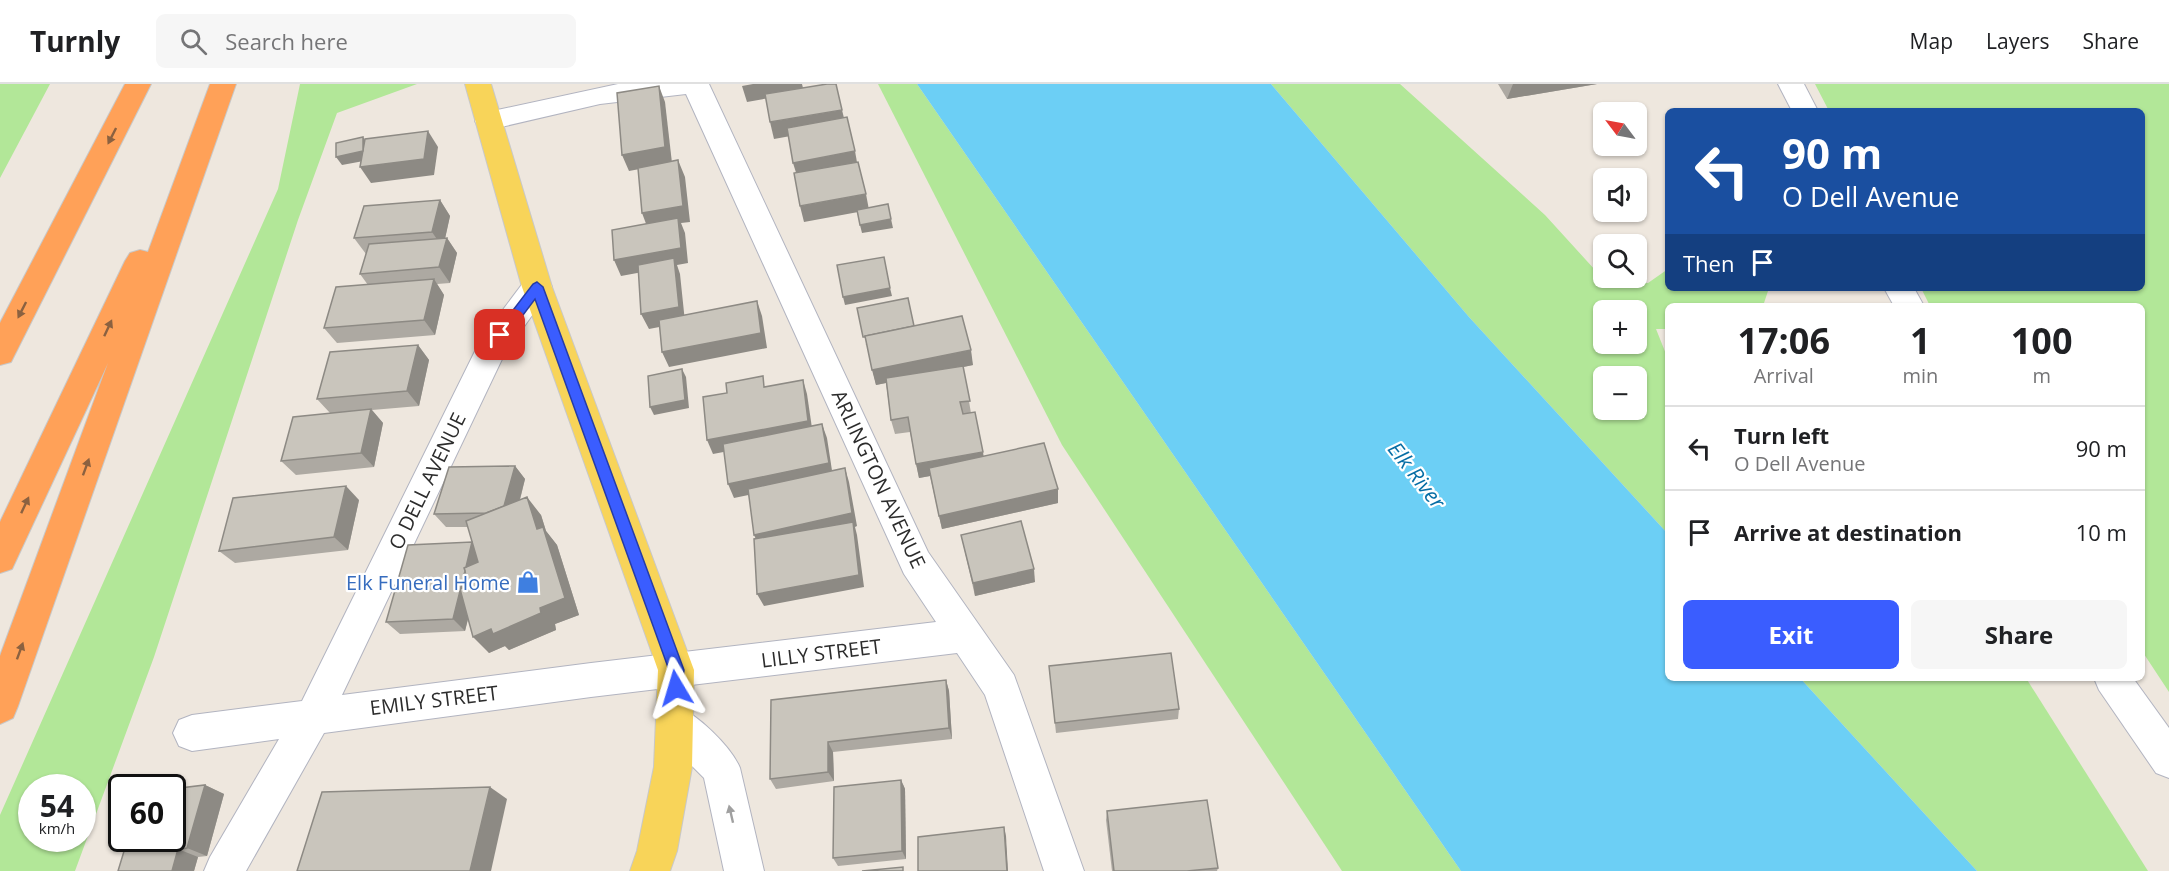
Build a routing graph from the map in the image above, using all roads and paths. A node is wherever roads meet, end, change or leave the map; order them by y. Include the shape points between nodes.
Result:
1 (138, 84) edge
2 (223, 84) edge
3 (478, 84) edge
4 (695, 84) edge
5 (1791, 84) edge
6 (1803, 108) edge
7 (488, 121) junction
8 (537, 287) junction
9 (0, 353) edge
10 (0, 558) edge
11 (966, 635) junction
12 (676, 670) junction
13 (2114, 681) edge
14 (0, 706) edge
15 (314, 715) junction
16 (675, 723) junction
17 (192, 733) dead end
18 (2169, 760) edge
19 (224, 871) edge
20 (650, 871) edge
21 (744, 871) edge
22 (1064, 871) edge

1 -> 9 highway
10 -> 2 highway
14 -> 2 highway
3 - 7 main road
4 - 7 street via 600,95
4 - 11 street, ARLINGTON AVENUE via 916,563
5 - 6 street
7 - 8 main road
8 - 12 main road
8 - 15 street, O DELL AVENUE via 492,348
11 - 12 street, LILLY STREET
11 - 22 street, ARLINGTON AVENUE via 1001,687
12 - 15 street, EMILY STREET
12 - 16 main road
13 - 18 street
15 - 17 street, EMILY STREET
15 - 19 street, O DELL AVENUE
16 - 20 main road via 673,767
21 -> 16 street via 721,768

